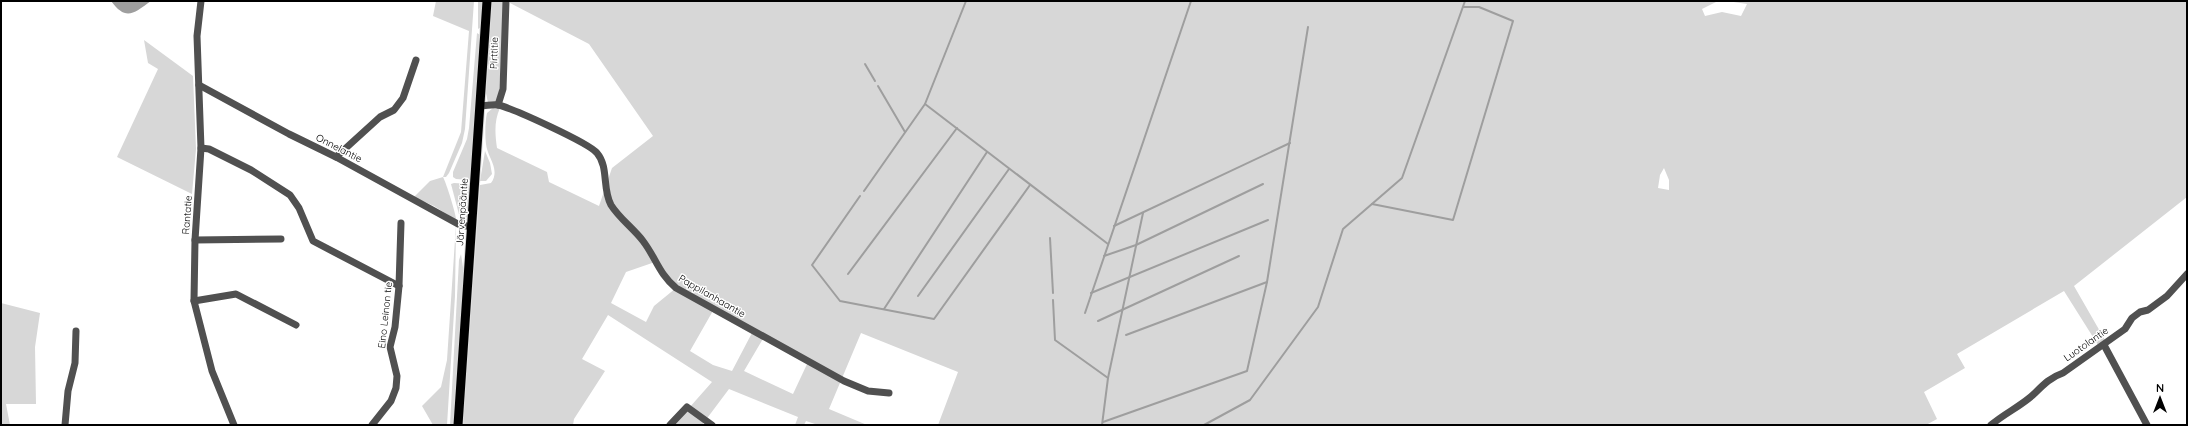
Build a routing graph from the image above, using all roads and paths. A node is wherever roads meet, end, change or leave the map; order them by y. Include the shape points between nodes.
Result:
1 (201, 1) edge
2 (487, 1) edge
3 (506, 1) edge
4 (416, 60) dead end
5 (198, 85) junction
6 (498, 105) junction
7 (480, 106) junction
8 (201, 148) junction
9 (336, 157) junction
10 (401, 223) dead end
11 (471, 227) junction
12 (282, 239) dead end
13 (195, 240) junction
14 (2187, 274) edge
15 (399, 286) junction
16 (194, 300) junction
17 (296, 326) dead end
18 (76, 331) dead end
19 (2104, 344) junction
20 (889, 393) dead end
21 (65, 425) edge
22 (234, 425) edge
23 (372, 425) edge
24 (458, 425) edge
25 (670, 425) edge
26 (712, 425) edge
27 (1992, 425) edge
28 (2147, 425) edge

1 - 5 street, Rantatie via 197,36
2 - 7 main road, Järvenpääntie
3 - 6 street, Pirttitie via 503,89
4 - 9 street via 403,98 394,110 380,117
5 - 8 street, Rantatie
5 - 9 street, Onnelantie
6 - 7 street, Pappilanhaantie
6 - 20 street, Pappilanhaantie via 584,142 596,152 602,161 612,205 648,248 662,274 676,288 844,381 868,391
7 - 11 main road, Järvenpääntie
8 - 13 street, Rantatie
8 - 15 street via 209,149 251,170 290,195 299,208 313,241
9 - 11 street, Onnelantie via 458,224
10 - 15 street, Eino Leinon tie
11 - 24 main road, Järvenpääntie
12 - 13 street
13 - 16 street, Rantatie
14 - 19 street, Luotolantie via 2167,296 2132,318 2125,329
15 - 23 street, Eino Leinon tie via 390,348 397,376 396,388 391,401
16 - 17 street via 236,294
16 - 22 street, Rantatie via 212,371
18 - 21 street via 75,363 68,391
19 - 27 street, Luotolantie via 2040,386 2035,393 2002,415
19 - 28 street
25 - 26 street via 687,407

